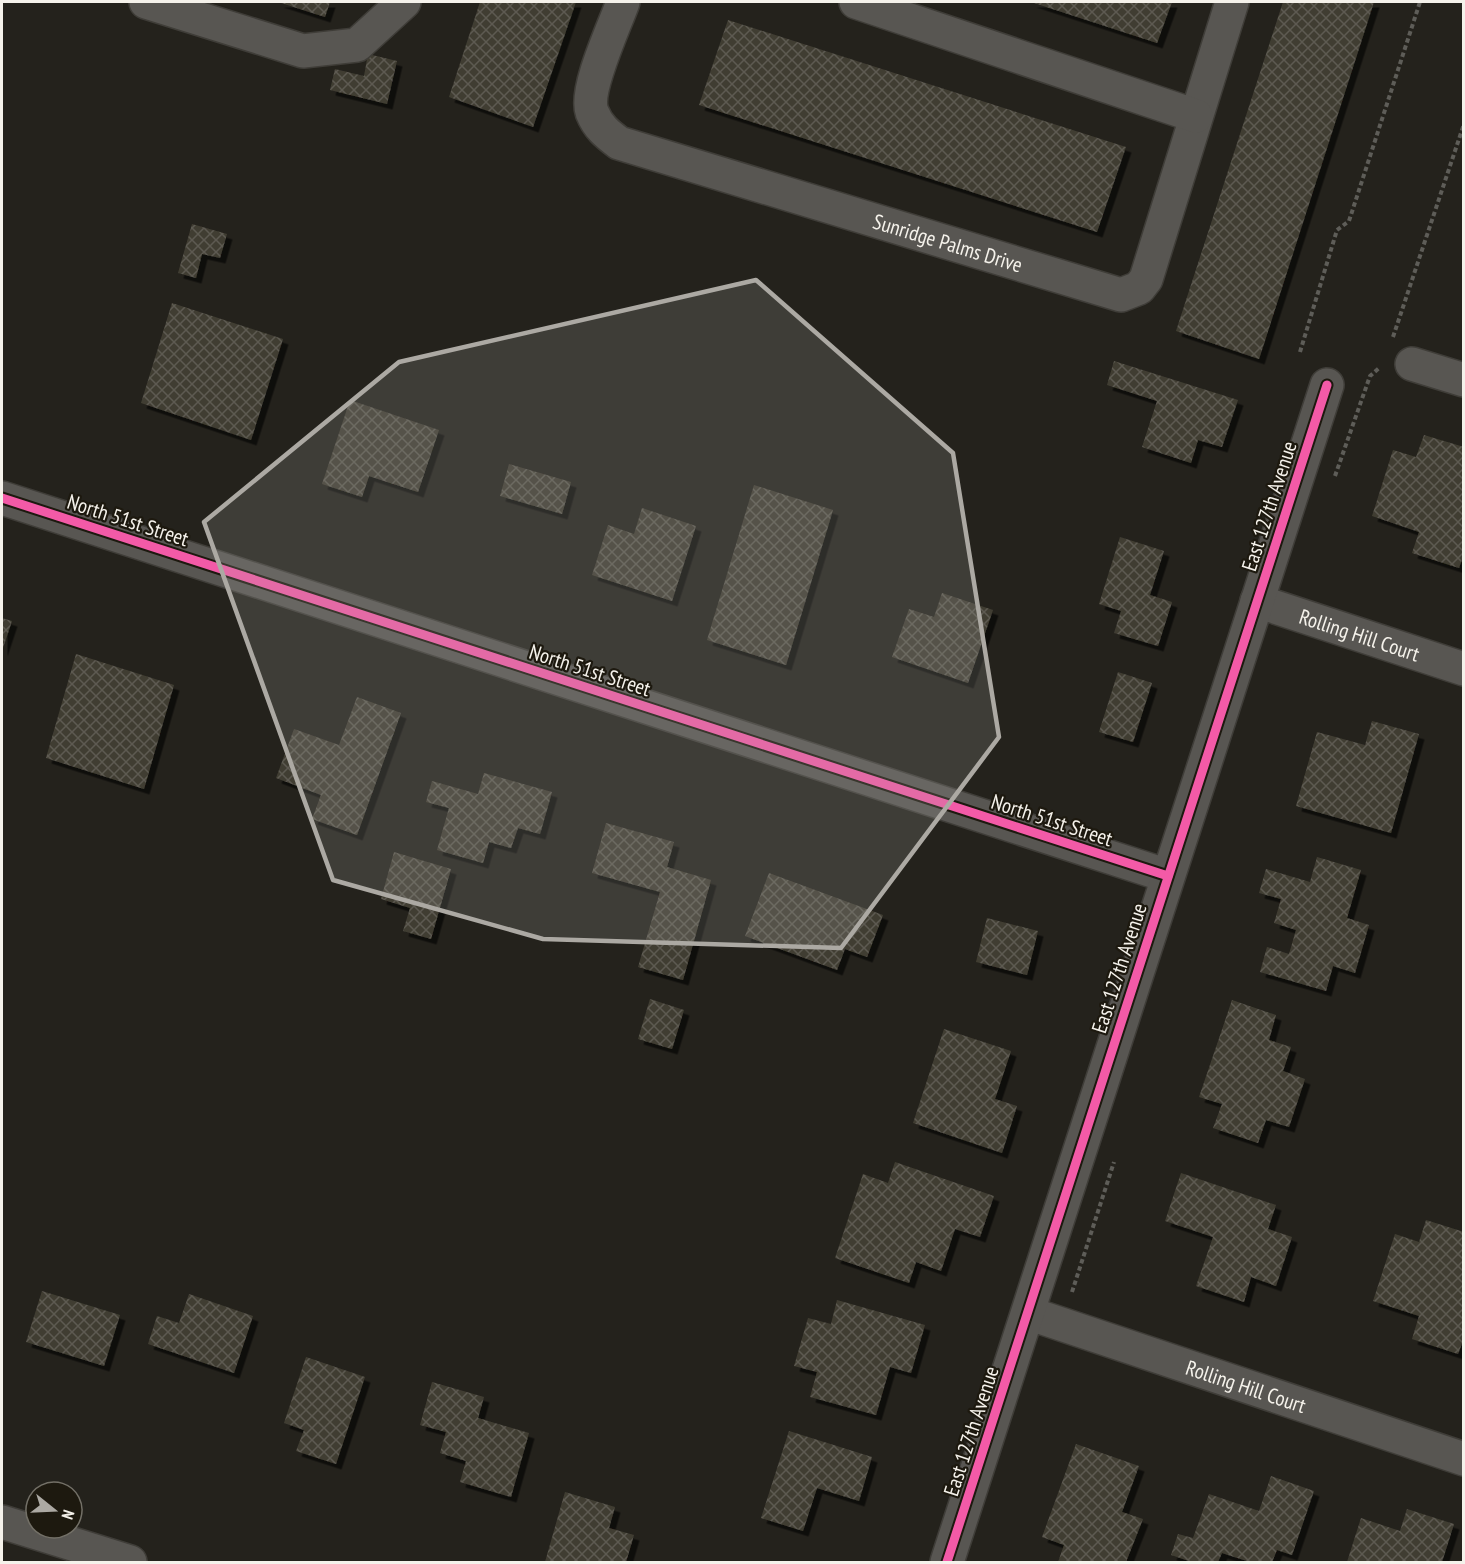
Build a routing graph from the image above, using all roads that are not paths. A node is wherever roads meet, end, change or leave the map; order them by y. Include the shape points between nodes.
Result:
1 (146, 2) edge
2 (404, 2) edge
3 (623, 2) edge
4 (856, 2) edge
5 (1232, 2) edge
6 (1196, 116) junction
7 (1396, 357) road end
8 (1464, 380) edge
9 (1327, 385) dead end
10 (2, 498) edge
11 (1257, 601) junction
12 (1464, 669) edge
13 (1168, 876) junction
14 (1028, 1313) junction
15 (1464, 1459) edge
16 (2, 1522) edge
17 (130, 1563) edge
18 (947, 1563) edge

1 - 2 street via 303,51 357,45
3 - 6 street, Sunridge Palms Drive via 591,90 591,110 602,130 619,143 1121,295 1139,288 1146,279
4 - 6 street
5 - 6 street, Sunridge Palms Drive
7 - 8 street
9 - 11 street, East 127th Avenue
10 - 13 street, North 51st Street
11 - 12 street, Rolling Hill Court
11 - 13 street, East 127th Avenue
13 - 14 street, East 127th Avenue
14 - 15 street, Rolling Hill Court
14 - 18 street, East 127th Avenue
16 - 17 street

